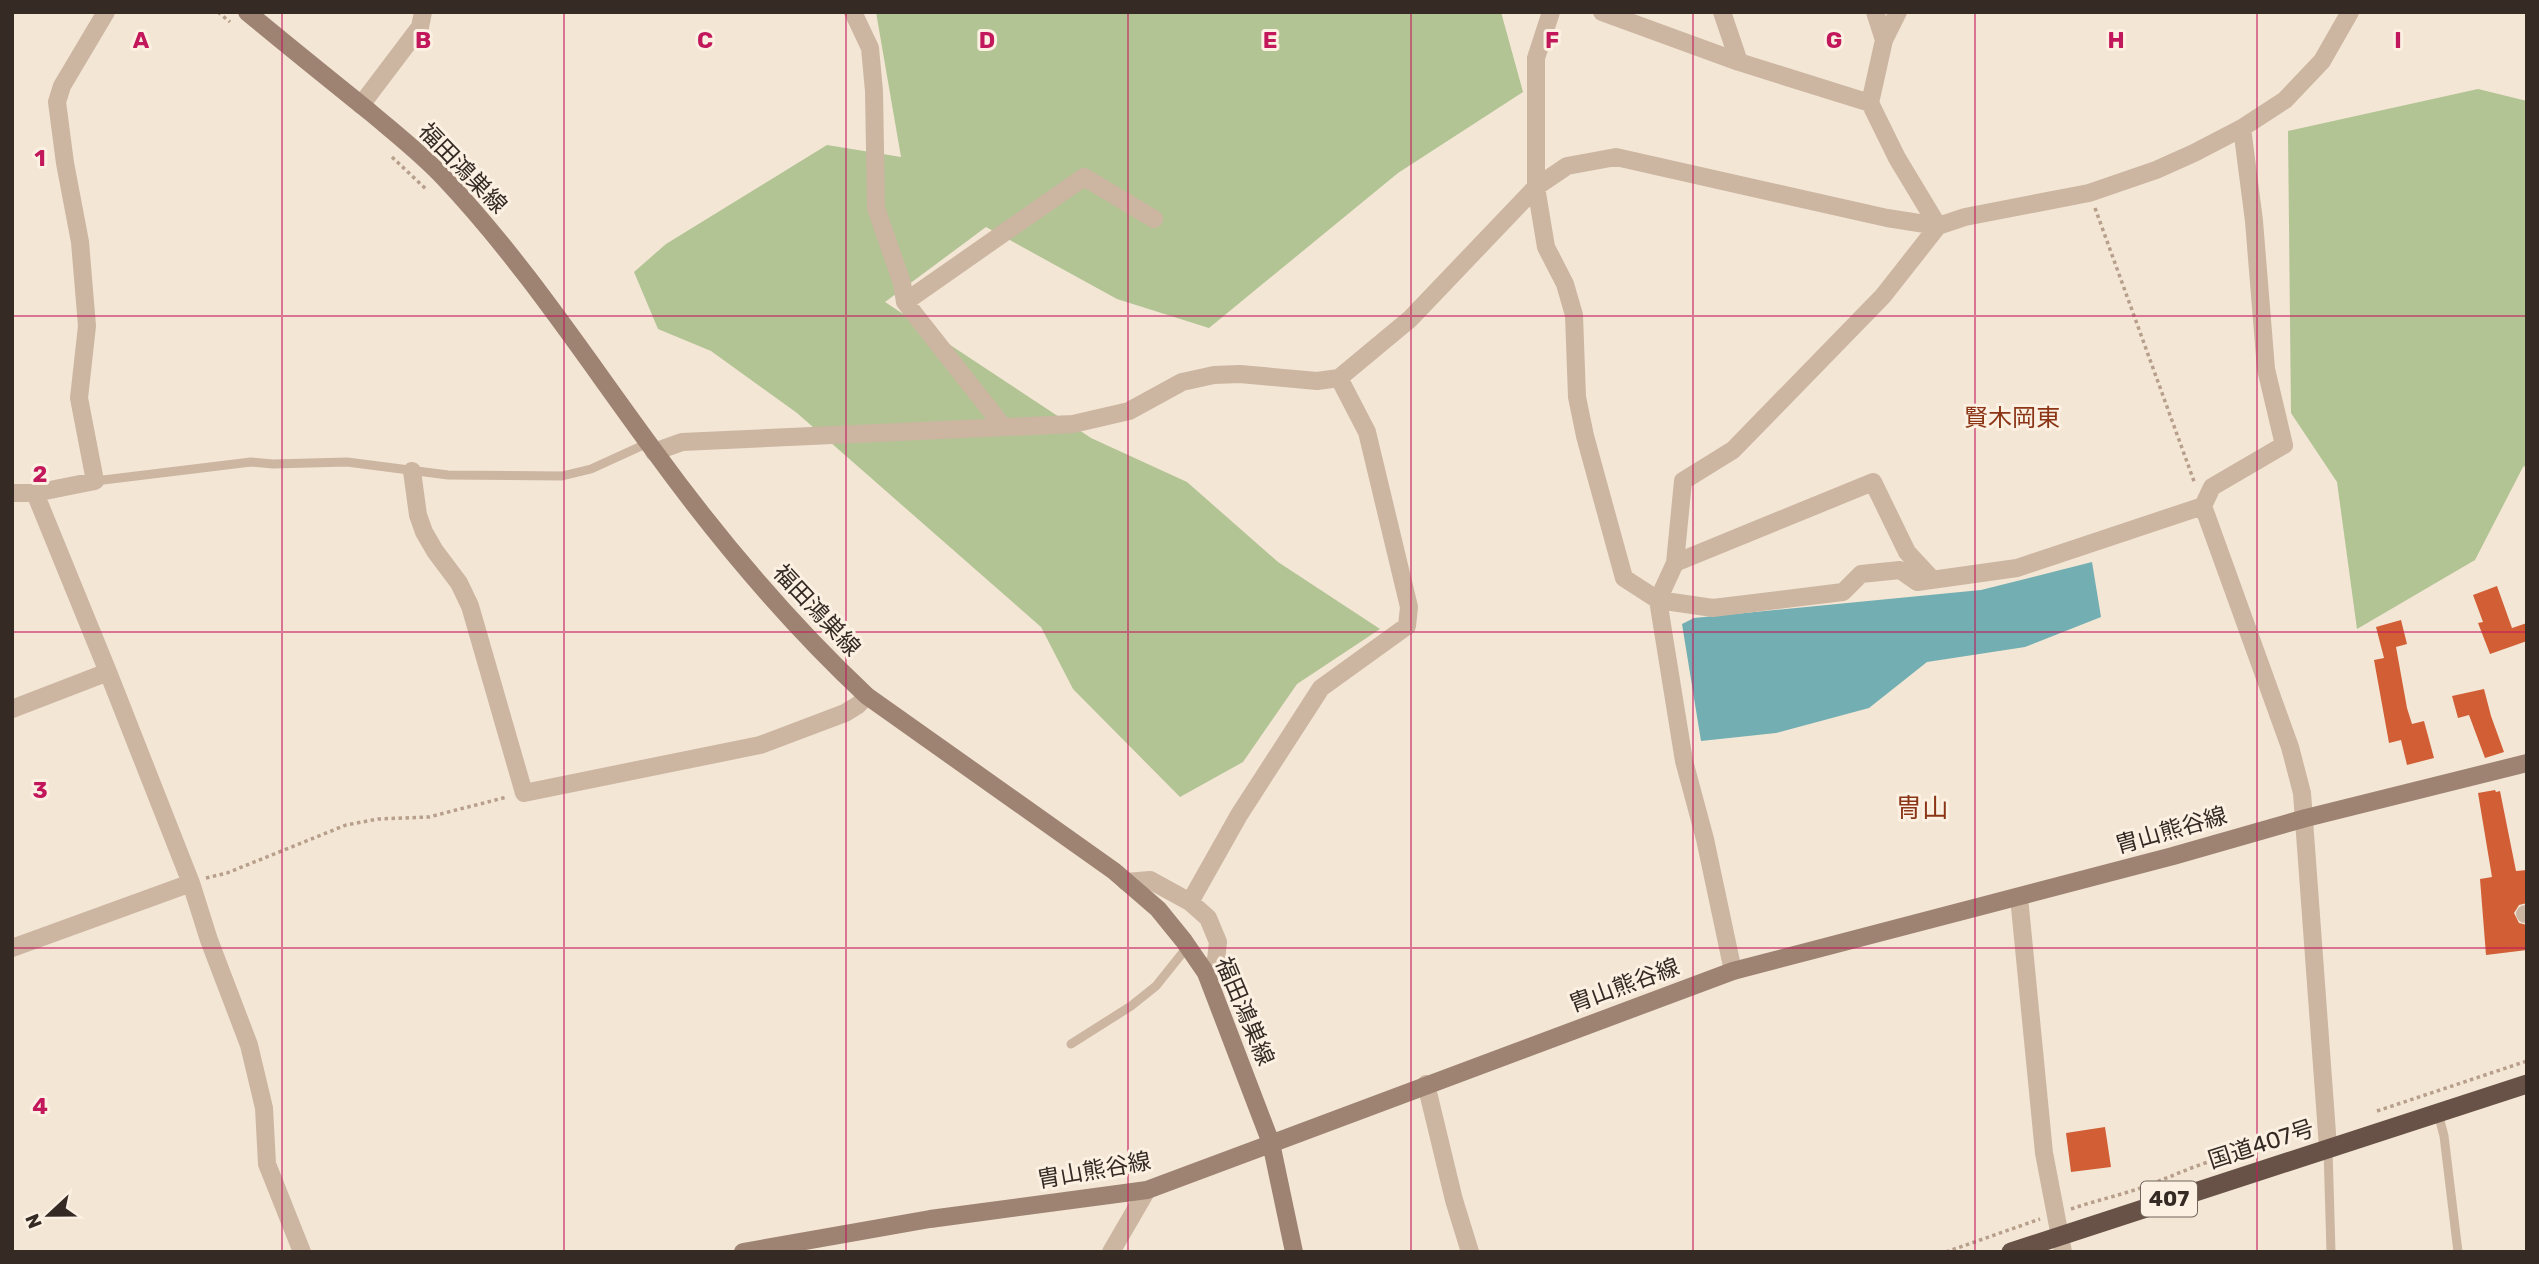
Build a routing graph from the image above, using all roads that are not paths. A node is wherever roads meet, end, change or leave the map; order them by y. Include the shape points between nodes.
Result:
1 (106, 12) edge
2 (423, 12) edge
3 (853, 12) edge
4 (1551, 12) edge
5 (1602, 12) edge
6 (1722, 12) edge
7 (1875, 12) edge
8 (1898, 12) edge
9 (2350, 12) edge
10 (243, 20) edge
11 (1884, 40) junction
12 (1739, 62) junction
13 (1870, 103) junction
14 (361, 105) junction
15 (2242, 128) junction
16 (1536, 187) junction
17 (1154, 219) dead end
18 (1938, 226) junction
19 (905, 302) junction
20 (1339, 378) junction
21 (1002, 425) junction
22 (651, 447) junction
23 (412, 471) junction
24 (95, 481) junction
25 (12, 493) edge
26 (35, 493) junction
27 (2203, 506) junction
28 (1675, 563) junction
29 (1933, 580) junction
30 (1658, 600) junction
31 (108, 672) junction
32 (867, 696) junction
33 (12, 709) edge
34 (2527, 763) edge
35 (2306, 818) junction
36 (1126, 881) junction
37 (191, 883) junction
38 (2019, 897) junction
39 (1189, 902) junction
40 (1188, 946) junction
41 (12, 948) edge
42 (1733, 971) junction
43 (1206, 973) junction
44 (1071, 1044) dead end
45 (1426, 1084) junction
46 (2527, 1084) edge
47 (2438, 1113) junction
48 (1271, 1143) junction
49 (2328, 1147) junction
50 (1147, 1190) junction
51 (2061, 1243) edge
52 (302, 1252) edge
53 (743, 1252) edge
54 (1111, 1252) edge
55 (1294, 1252) edge
56 (1471, 1252) edge
57 (2011, 1252) edge
58 (2331, 1252) edge
59 (2458, 1252) edge

1 - 24 street via 57,102 80,242 87,326 79,398
2 - 14 street via 420,27
3 - 19 street via 870,48 876,208
4 - 16 street via 1536,58
5 - 12 street
6 - 12 street
7 - 11 street
8 - 11 street
9 - 15 street via 2322,61 2285,100
10 - 14 main road, 福田鴻巣線
11 - 13 street
12 - 13 street
13 - 18 street
14 - 22 main road, 福田鴻巣線 via 444,177 469,205
15 - 18 street via 2156,170 2089,192
15 - 27 street via 2266,369 2284,444 2211,487
16 - 18 street via 1567,166 1616,157
16 - 20 street via 1410,319
16 - 30 street via 1546,247 1574,315 1577,397 1624,578
17 - 19 street via 1084,177
18 - 28 street via 1883,296 1733,450 1683,481
19 - 21 street
20 - 21 street via 1317,382 1213,375 1182,382 1129,411 1073,424
20 - 39 street via 1367,432 1409,607 1408,626 1321,688
21 - 22 street
22 - 23 lane via 562,476
22 - 32 main road, 福田鴻巣線 via 780,610
23 - 24 lane via 347,462 251,462
23 - 32 street via 424,532 470,606 524,793 761,745 845,713
24 - 26 street
25 - 26 street
26 - 31 street
27 - 29 street via 2017,568
27 - 35 street via 2290,747
28 - 29 street via 1873,482 1907,552
28 - 30 street
29 - 30 street via 1917,582 1900,570 1861,574 1843,592 1713,608
30 - 42 street via 1684,761
31 - 33 street
31 - 37 street
32 - 36 main road, 福田鴻巣線
34 - 35 main road, 胄山熊谷線
35 - 38 main road, 胄山熊谷線
35 - 49 street
36 - 39 street via 1150,880
36 - 40 main road, 福田鴻巣線
37 - 41 street
37 - 52 street via 249,1045 264,1108 267,1164
38 - 42 main road, 胄山熊谷線
38 - 51 street via 2044,1153
39 - 43 street via 1208,918 1217,942 1216,960
40 - 43 main road, 福田鴻巣線
40 - 44 lane via 1156,986
42 - 45 main road, 胄山熊谷線
43 - 48 main road, 福田鴻巣線
45 - 48 main road, 胄山熊谷線
45 - 56 street
46 - 47 highway, 国道407号 / 407
47 - 49 highway, 国道407号 / 407
47 - 59 lane
48 - 50 main road, 胄山熊谷線
48 - 55 main road, 福田鴻巣線
49 - 51 highway, 国道407号 / 407
49 - 58 lane
50 - 53 main road, 胄山熊谷線 via 930,1219
50 - 54 street
51 - 57 highway, 国道407号 / 407

